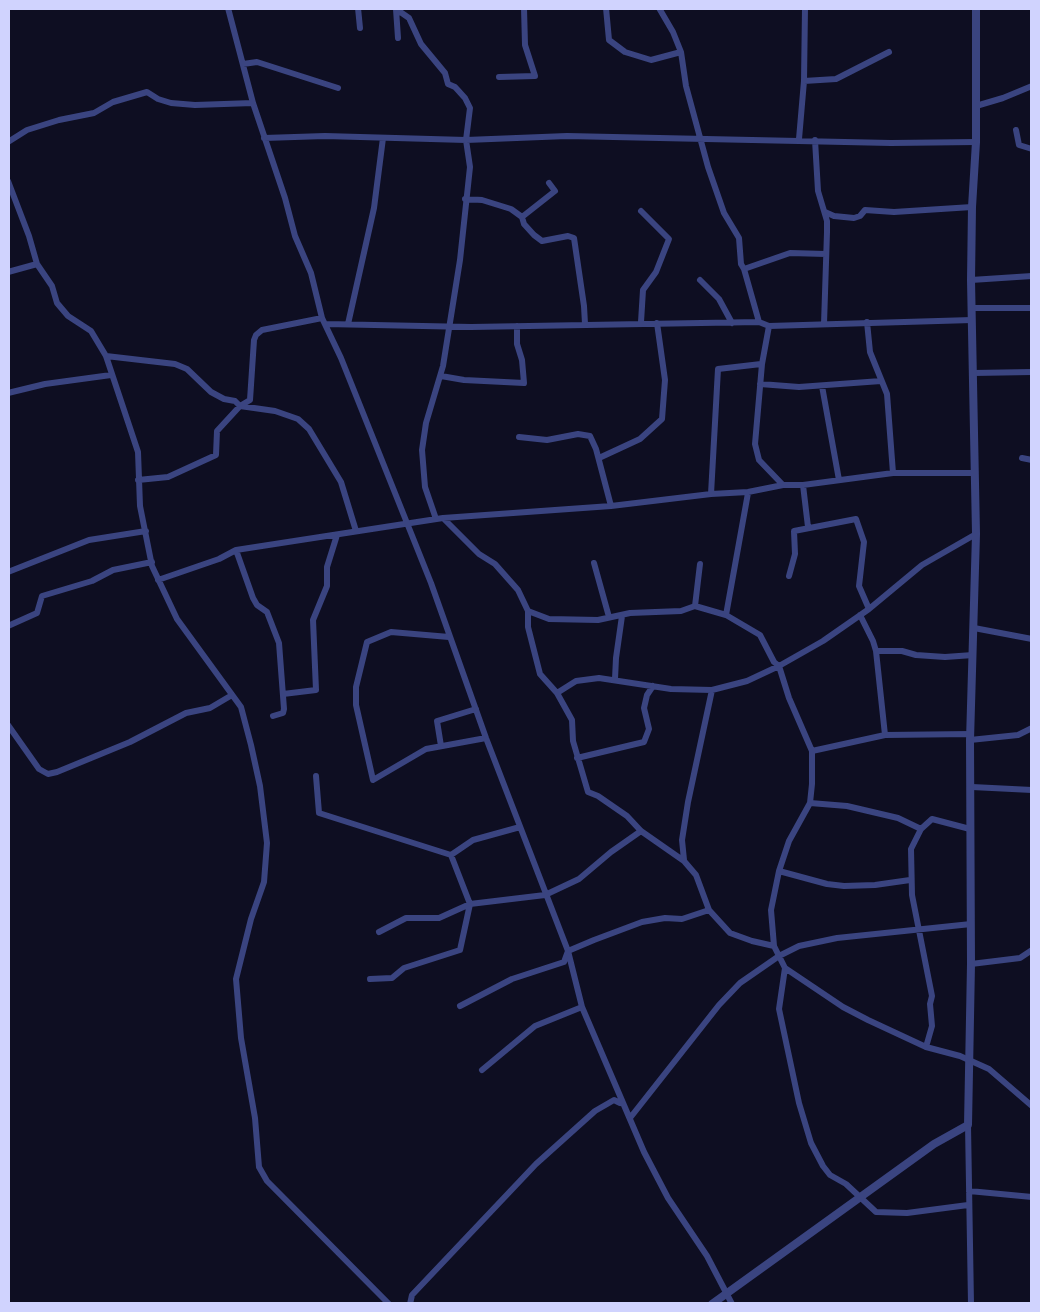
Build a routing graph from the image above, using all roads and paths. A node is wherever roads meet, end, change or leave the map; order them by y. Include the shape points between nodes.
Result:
1 (228, 8) edge
2 (358, 8) edge
3 (396, 8) edge
4 (524, 8) edge
5 (606, 8) edge
6 (659, 8) edge
7 (805, 8) edge
8 (976, 8) edge
9 (360, 28) dead end
10 (398, 38) dead end
11 (680, 52) junction
12 (888, 52) dead end
13 (244, 64) junction
14 (498, 77) dead end
15 (804, 81) junction
16 (1032, 86) edge
17 (338, 88) dead end
18 (253, 103) junction
19 (976, 106) junction
20 (1016, 130) dead end
21 (264, 138) junction
22 (383, 138) junction
23 (700, 138) junction
24 (466, 140) junction
25 (799, 140) junction
26 (815, 140) junction
27 (8, 142) edge
28 (976, 142) junction
29 (1032, 149) edge
30 (8, 181) edge
31 (549, 183) dead end
32 (465, 199) junction
33 (972, 207) junction
34 (640, 211) dead end
35 (824, 212) junction
36 (522, 217) junction
37 (826, 254) junction
38 (36, 264) junction
39 (744, 269) junction
40 (8, 272) edge
41 (1032, 276) edge
42 (700, 280) dead end
43 (972, 280) junction
44 (972, 308) junction
45 (1032, 308) edge
46 (972, 320) junction
47 (324, 321) junction
48 (641, 322) junction
49 (759, 322) junction
50 (867, 322) junction
51 (732, 323) junction
52 (348, 324) junction
53 (585, 324) junction
54 (657, 324) junction
55 (824, 324) junction
56 (448, 326) junction
57 (517, 326) junction
58 (769, 326) junction
59 (106, 356) junction
60 (762, 364) junction
61 (973, 372) junction
62 (1032, 372) edge
63 (111, 375) junction
64 (441, 376) junction
65 (881, 382) junction
66 (760, 384) junction
67 (822, 386) junction
68 (8, 392) edge
69 (240, 406) junction
70 (519, 437) dead end
71 (598, 458) junction
72 (1022, 458) dead end
73 (1032, 460) edge
74 (974, 473) junction
75 (893, 474) junction
76 (138, 480) junction
77 (839, 480) junction
78 (783, 485) junction
79 (803, 485) junction
80 (748, 492) junction
81 (711, 494) junction
82 (610, 506) junction
83 (440, 518) junction
84 (408, 524) junction
85 (808, 527) junction
86 (146, 530) junction
87 (356, 530) junction
88 (976, 534) junction
89 (338, 535) junction
90 (236, 550) junction
91 (152, 562) junction
92 (594, 563) dead end
93 (700, 564) dead end
94 (8, 572) edge
95 (788, 576) dead end
96 (158, 580) junction
97 (695, 606) junction
98 (868, 609) junction
99 (528, 612) junction
100 (726, 615) junction
101 (860, 615) junction
102 (622, 616) junction
103 (609, 617) junction
104 (8, 626) edge
105 (974, 628) junction
106 (449, 637) junction
107 (1032, 639) edge
108 (876, 651) junction
109 (974, 655) junction
110 (779, 666) junction
111 (615, 679) junction
112 (648, 686) junction
113 (712, 690) junction
114 (557, 693) junction
115 (284, 694) junction
116 (232, 695) junction
117 (476, 709) junction
118 (273, 716) dead end
119 (8, 725) edge
120 (1032, 728) edge
121 (885, 735) junction
122 (971, 737) junction
123 (486, 738) junction
124 (442, 746) junction
125 (812, 751) junction
126 (578, 758) junction
127 (316, 776) dead end
128 (972, 787) junction
129 (1032, 790) edge
130 (810, 803) junction
131 (520, 827) junction
132 (920, 829) junction
133 (972, 830) junction
134 (640, 832) junction
135 (451, 855) junction
136 (684, 861) junction
137 (779, 871) junction
138 (910, 880) junction
139 (545, 895) junction
140 (470, 904) junction
141 (709, 910) junction
142 (971, 924) junction
143 (918, 928) junction
144 (379, 932) dead end
145 (774, 946) junction
146 (1032, 950) edge
147 (568, 951) junction
148 (780, 956) junction
149 (971, 964) junction
150 (786, 968) junction
151 (370, 978) dead end
152 (460, 1006) dead end
153 (582, 1007) junction
154 (926, 1047) junction
155 (970, 1060) junction
156 (482, 1070) dead end
157 (622, 1104) junction
158 (1032, 1106) edge
159 (630, 1118) junction
160 (968, 1125) junction
161 (970, 1191) junction
162 (1032, 1197) edge
163 (861, 1199) junction
164 (968, 1206) junction
165 (728, 1294) junction
166 (390, 1304) edge
167 (410, 1304) edge
168 (712, 1304) edge
169 (732, 1304) edge
170 (970, 1304) edge

1 - 13 street
2 - 9 street
3 - 10 street
3 - 24 street via 409,18 448,84 466,98
4 - 14 street via 535,76
5 - 11 street via 609,40 625,52 652,60
6 - 11 street
7 - 15 street
8 - 19 street
11 - 23 street
12 - 15 street via 836,79
13 - 17 street via 257,62
13 - 18 street
15 - 25 street
16 - 19 street
18 - 21 street
18 - 27 street via 195,106 147,92 26,130
19 - 28 street
20 - 29 street via 1019,145
21 - 22 street
21 - 47 street
22 - 24 street
22 - 52 street
23 - 24 street
23 - 25 street
23 - 39 street
24 - 32 street
25 - 26 street
26 - 28 street
26 - 35 street
28 - 33 street
30 - 38 street
31 - 36 street via 555,190
32 - 36 street
32 - 56 street
33 - 35 street via 865,210 854,218
33 - 43 street
34 - 48 street via 669,239 643,290
35 - 37 street
36 - 53 street via 542,241 574,238
37 - 39 street via 790,253
37 - 55 street
38 - 40 street
38 - 59 street via 57,303 91,331
39 - 49 street
41 - 43 street
42 - 51 street
43 - 44 street
44 - 45 street
44 - 46 street
46 - 50 street
46 - 61 street
47 - 52 street
47 - 69 street via 256,334 250,400
47 - 84 street
48 - 53 street
48 - 54 street
49 - 51 street
49 - 58 street
50 - 55 street
50 - 65 street
51 - 54 street
52 - 56 street
53 - 57 street
54 - 71 street via 665,380 662,420 640,439
55 - 58 street
56 - 57 street
56 - 64 street
57 - 64 street via 524,383
58 - 60 street
59 - 63 street
59 - 69 street via 176,364
60 - 66 street
60 - 81 street via 718,369
61 - 62 street
61 - 74 street
63 - 68 street
63 - 76 street via 138,452
64 - 83 street via 422,450 425,486
65 - 67 street
65 - 75 street
66 - 67 street
66 - 78 street via 755,444 759,460
67 - 77 street
69 - 76 street via 218,431 212,458 168,477
69 - 87 street via 289,414 309,429 341,482
70 - 71 street via 590,436
71 - 82 street
72 - 73 street
74 - 75 street
74 - 88 street
75 - 77 street
76 - 86 street
77 - 79 street
78 - 79 street
78 - 80 street
79 - 85 street
80 - 81 street
80 - 100 street
81 - 82 street
82 - 83 street
83 - 84 street
83 - 99 street via 495,564
84 - 87 street
84 - 106 street
85 - 95 street via 794,531
85 - 98 street via 856,519 864,542 859,586
86 - 91 street
86 - 94 street via 89,540
87 - 89 street
88 - 98 street via 922,565
88 - 105 street
89 - 90 street
89 - 115 street via 313,620 316,690
90 - 96 street
90 - 115 street via 279,643
91 - 96 street
91 - 104 street via 42,596 37,613
92 - 103 street
93 - 97 street
96 - 116 street via 177,619
97 - 100 street
97 - 102 street
98 - 101 street
99 - 103 street via 549,619
99 - 114 street via 540,674
100 - 110 street via 760,635
101 - 108 street
101 - 110 street
102 - 103 street
102 - 111 street
105 - 107 street
105 - 109 street
106 - 117 street
106 - 124 street via 392,632 368,642 356,687 373,780
108 - 109 street
108 - 121 street
109 - 122 street
110 - 113 street
110 - 125 street
111 - 112 street
111 - 114 street via 576,681
112 - 113 street
112 - 126 street via 644,742
113 - 136 street via 688,802
114 - 126 street via 572,720
115 - 118 street via 283,713
116 - 119 street via 48,774
116 - 166 street via 251,744 267,843 264,882 236,979 260,1168
117 - 123 street
117 - 124 street via 437,721
120 - 122 street
121 - 122 street
121 - 125 street
122 - 128 street
123 - 124 street
123 - 131 street
125 - 130 street
126 - 134 street via 588,792
127 - 135 street via 320,812
128 - 129 street
128 - 133 street
130 - 132 street via 848,806
130 - 137 street
131 - 135 street via 473,840
131 - 139 street
132 - 133 street via 932,818
132 - 138 street
133 - 142 street
134 - 136 street
134 - 139 street via 579,879
135 - 140 street
136 - 141 street
137 - 138 street via 844,886
137 - 145 street via 771,910
138 - 143 street
139 - 140 street
139 - 147 street
140 - 144 street via 439,918 406,918
140 - 151 street via 460,950 392,978
141 - 145 street via 730,933
141 - 147 street via 682,920 642,922
142 - 143 street
142 - 149 street
143 - 148 street via 815,942
143 - 154 street via 932,996
145 - 148 street
146 - 149 street via 1020,958
147 - 152 street via 564,962
147 - 153 street
148 - 150 street
148 - 159 street via 718,1006
149 - 155 street
150 - 154 street via 843,1007
150 - 163 street via 779,1009 811,1143 830,1175
153 - 156 street via 535,1026
153 - 157 street
154 - 155 street
155 - 158 street
155 - 160 street
157 - 159 street
157 - 167 street via 614,1100 595,1111 536,1164
159 - 165 street via 668,1198
160 - 161 street
160 - 163 street
161 - 162 street
161 - 164 street
163 - 164 street via 876,1212
163 - 165 street
164 - 170 street
165 - 168 street
165 - 169 street

